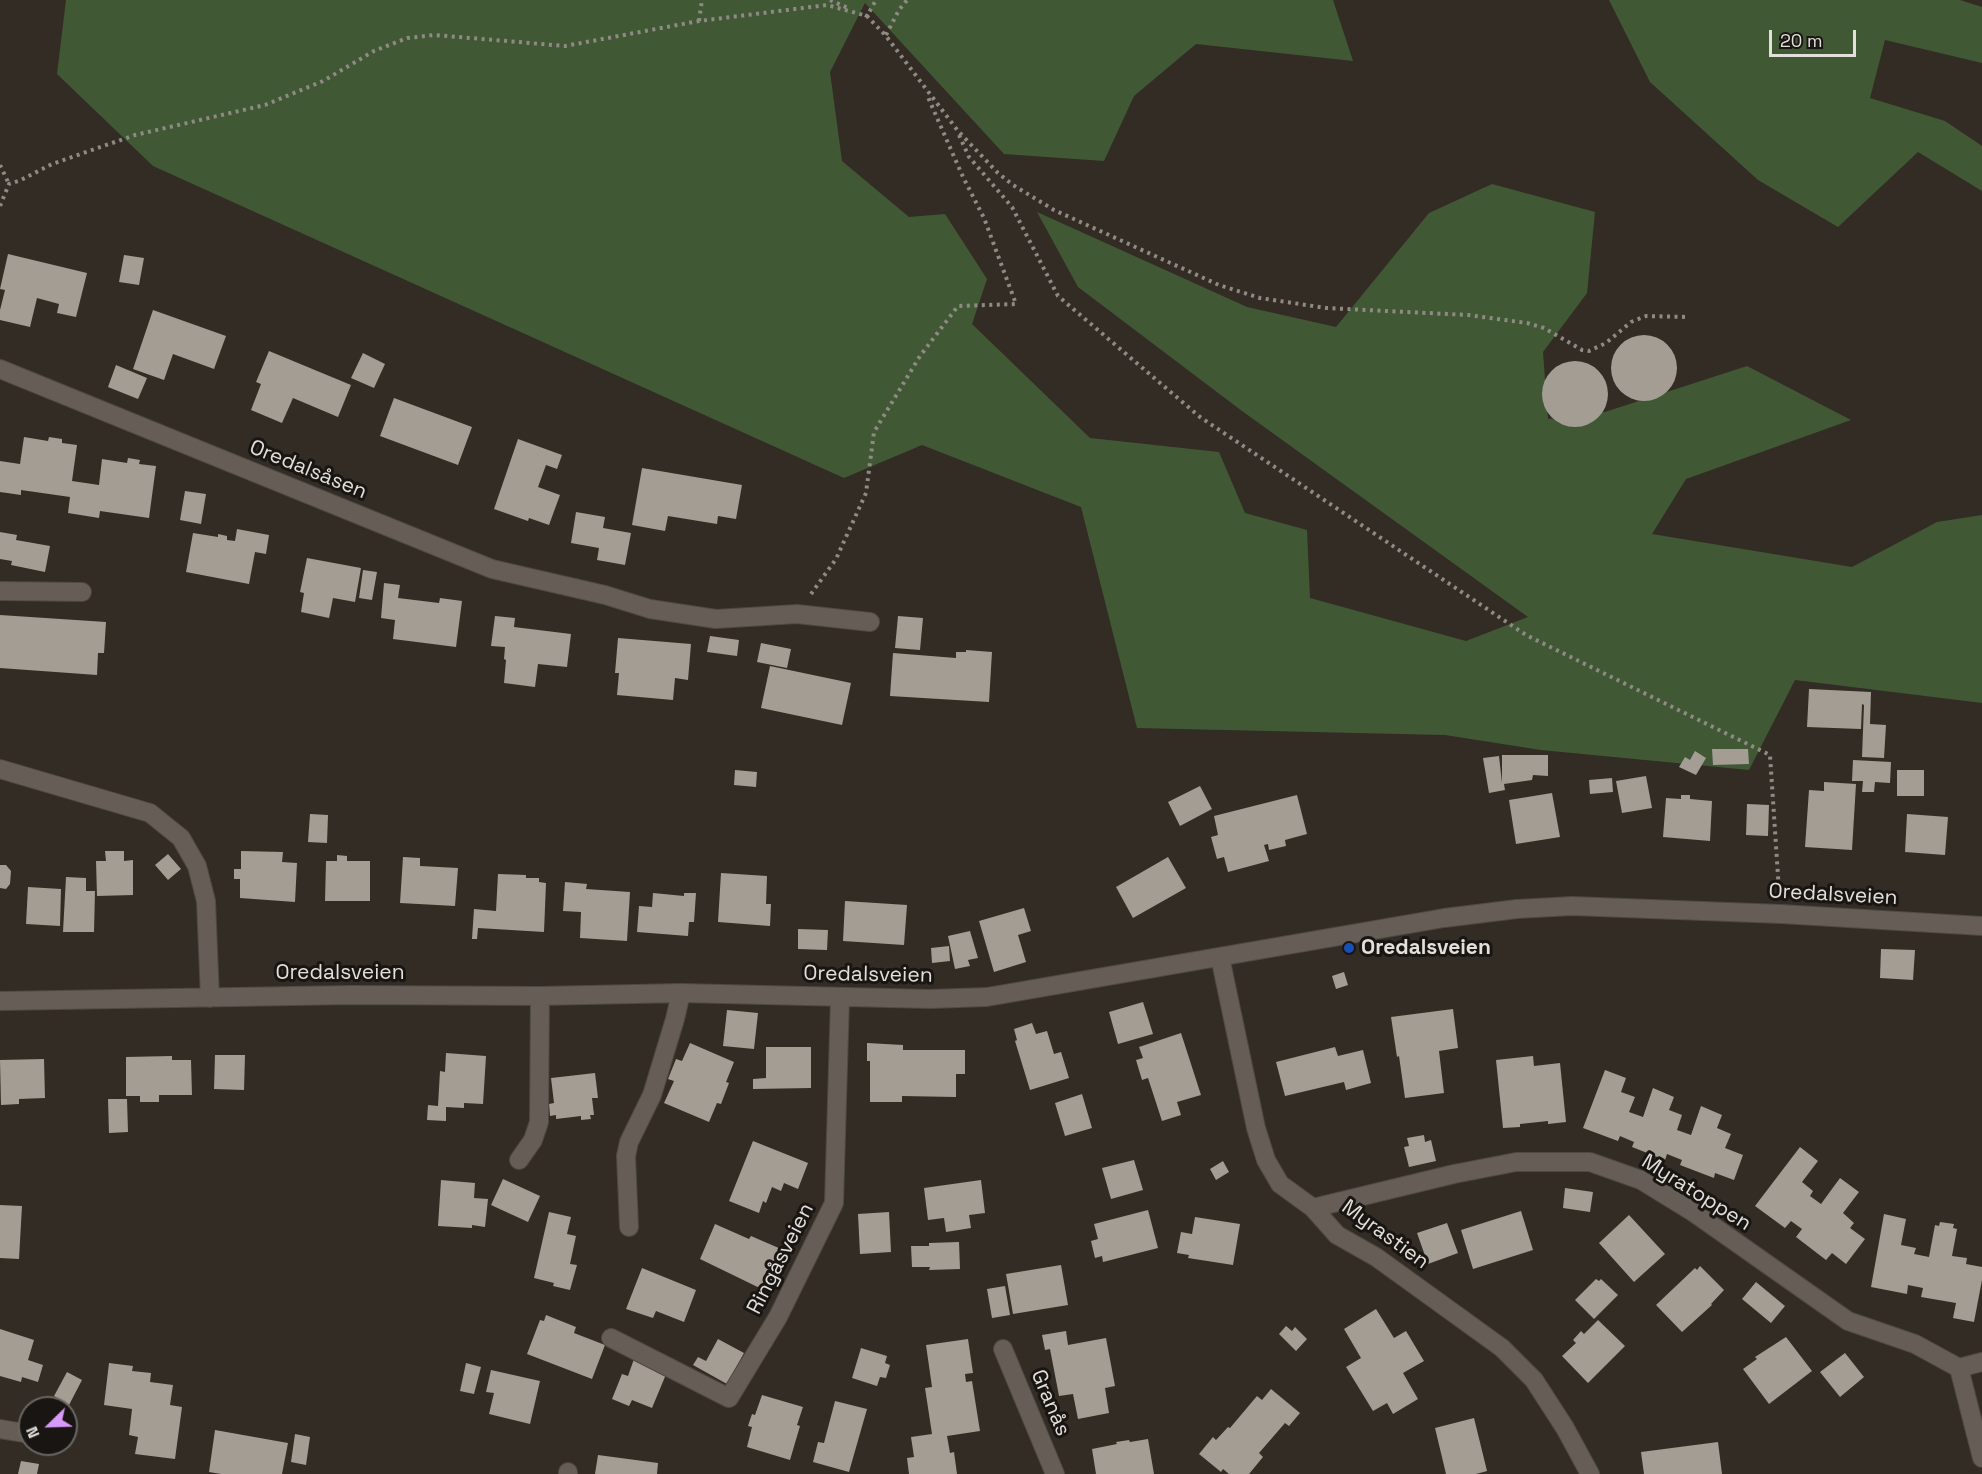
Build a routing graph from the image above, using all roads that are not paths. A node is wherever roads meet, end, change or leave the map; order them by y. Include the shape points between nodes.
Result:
1 (0, 369) edge
2 (0, 591) edge
3 (82, 592) dead end
4 (870, 622) dead end
5 (0, 769) edge
6 (1982, 927) edge
7 (1220, 957) junction
8 (681, 993) junction
9 (540, 996) junction
10 (210, 998) junction
11 (840, 998) junction
12 (0, 1001) edge
13 (519, 1160) dead end
14 (1313, 1208) junction
15 (629, 1227) dead end
16 (610, 1338) dead end
17 (1003, 1349) dead end
18 (1982, 1362) edge
19 (1959, 1368) junction
20 (0, 1429) edge
21 (18, 1432) edge
22 (1982, 1458) edge
23 (1055, 1474) edge
24 (1590, 1474) edge

1 - 4 street, Oredalsåsen via 492,569 650,609 716,619 797,614
2 - 3 street
5 - 10 street via 150,813 181,838 197,866 206,901
6 - 7 street, Oredalsveien via 1572,906 1444,918
7 - 11 street, Oredalsveien via 987,997
7 - 14 street, Myrastien via 1266,1160 1280,1184
8 - 9 street, Oredalsveien
8 - 11 street, Oredalsveien
8 - 15 street via 652,1095 629,1142
9 - 10 street, Oredalsveien
9 - 13 street via 539,1122 533,1140
10 - 12 street, Oredalsveien
11 - 16 street, Ringåsveien via 834,1203 778,1317 729,1398
14 - 19 street, Myratoppen via 1516,1162 1590,1162 1650,1185 1848,1322 1915,1344
14 - 24 street, Myrastien via 1337,1235 1376,1257 1502,1347 1534,1380
17 - 23 street, Granås
18 - 19 street
19 - 22 street
20 - 21 street

